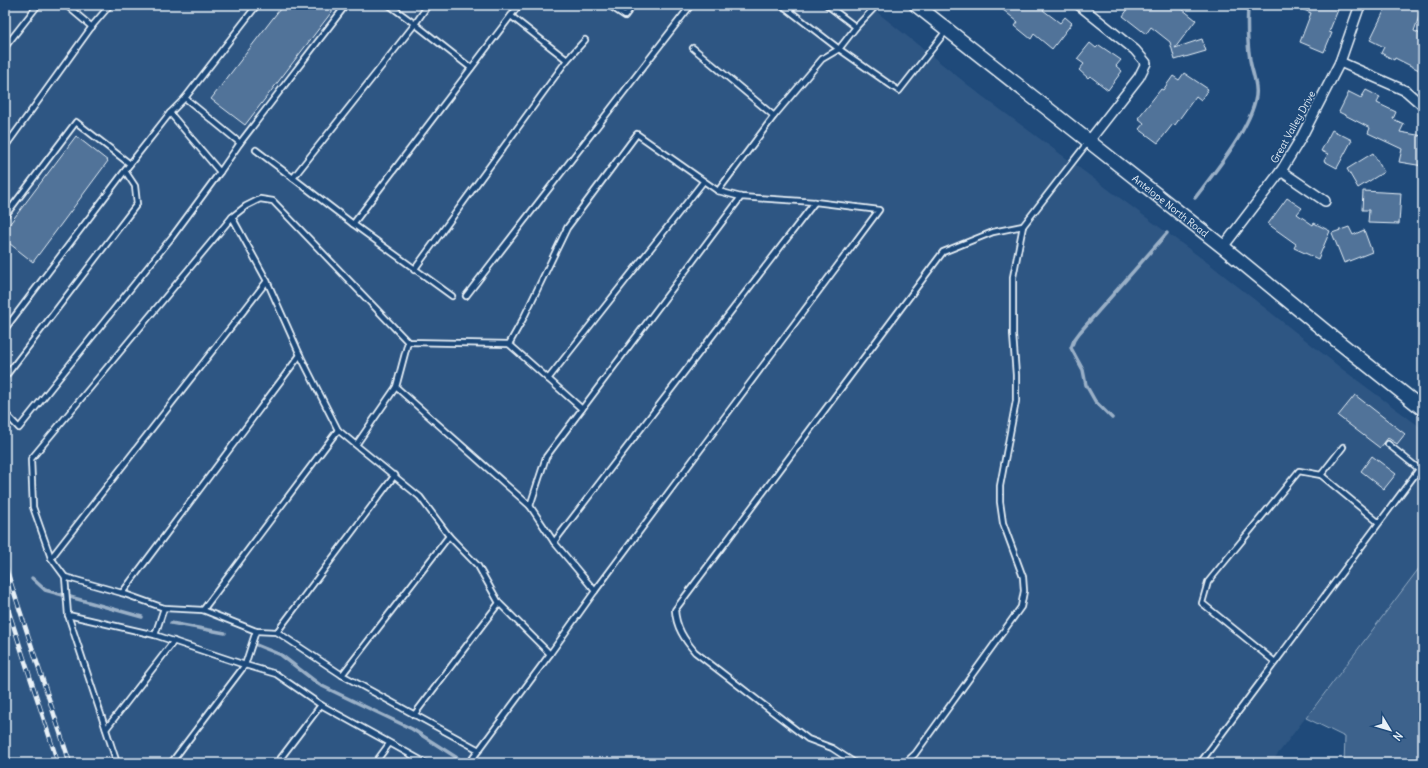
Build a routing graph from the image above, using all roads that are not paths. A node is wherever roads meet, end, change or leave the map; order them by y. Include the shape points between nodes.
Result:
1 (38, 5) edge
2 (66, 5) edge
3 (110, 5) edge
4 (257, 5) edge
5 (346, 5) edge
6 (389, 5) edge
7 (428, 5) edge
8 (520, 5) edge
9 (633, 5) edge
10 (691, 5) edge
11 (782, 5) edge
12 (827, 5) edge
13 (877, 5) edge
14 (916, 5) edge
15 (1079, 5) edge
16 (1360, 5) edge
17 (610, 6) edge
18 (1090, 8) edge
19 (511, 16) junction
20 (415, 24) junction
21 (92, 27) junction
22 (856, 27) junction
23 (947, 30) junction
24 (586, 40) dead end
25 (5, 47) edge
26 (693, 48) dead end
27 (839, 49) junction
28 (567, 60) junction
29 (1340, 62) junction
30 (471, 68) junction
31 (185, 98) junction
32 (1423, 106) edge
33 (170, 113) junction
34 (774, 116) junction
35 (1089, 141) junction
36 (240, 143) junction
37 (5, 147) edge
38 (256, 150) dead end
39 (130, 164) junction
40 (125, 171) junction
41 (1281, 171) junction
42 (220, 172) junction
43 (293, 178) junction
44 (703, 182) junction
45 (718, 191) junction
46 (741, 197) junction
47 (1325, 201) dead end
48 (815, 202) junction
49 (5, 216) edge
50 (232, 217) junction
51 (353, 224) junction
52 (1023, 226) junction
53 (1223, 246) junction
54 (414, 270) junction
55 (267, 281) junction
56 (452, 296) dead end
57 (466, 296) dead end
58 (5, 329) edge
59 (408, 342) junction
60 (509, 344) junction
61 (300, 355) junction
62 (5, 377) edge
63 (548, 379) junction
64 (396, 387) junction
65 (582, 409) junction
66 (1423, 409) edge
67 (5, 413) edge
68 (338, 430) junction
69 (1388, 444) dead end
70 (356, 445) junction
71 (1343, 447) dead end
72 (1423, 464) edge
73 (1419, 469) junction
74 (395, 475) junction
75 (1321, 475) junction
76 (530, 506) junction
77 (1378, 522) junction
78 (449, 536) junction
79 (554, 542) junction
80 (52, 558) junction
81 (65, 577) junction
82 (595, 591) junction
83 (122, 593) junction
84 (499, 603) junction
85 (164, 608) junction
86 (203, 610) junction
87 (68, 615) junction
88 (256, 630) junction
89 (277, 632) junction
90 (155, 635) junction
91 (174, 641) junction
92 (550, 654) junction
93 (1275, 662) junction
94 (245, 665) junction
95 (342, 675) junction
96 (321, 705) junction
97 (414, 715) junction
98 (106, 729) junction
99 (389, 744) junction
100 (479, 750) junction
101 (117, 763) edge
102 (171, 763) edge
103 (276, 763) edge
104 (375, 763) edge
105 (426, 763) edge
106 (469, 763) edge
107 (855, 763) edge
108 (905, 763) edge
109 (1200, 763) edge

1 - 25 lane
2 - 21 lane
3 - 21 lane
4 - 31 lane
5 - 36 lane
6 - 20 lane
7 - 20 lane
8 - 19 lane
9 - 17 lane via 625,16
10 - 57 lane
11 - 27 lane
12 - 22 lane
13 - 22 lane
14 - 23 main road, Antelope North Road
15 - 18 street
16 - 29 street, Great Valley Drive
18 - 35 street via 1146,63 1139,77
19 - 28 lane
19 - 30 lane
20 - 30 lane
20 - 43 lane
21 - 37 lane
22 - 27 lane
23 - 27 lane via 899,91
23 - 35 main road, Antelope North Road
24 - 28 lane
26 - 34 lane
27 - 34 lane via 822,59
28 - 54 lane
29 - 32 street via 1406,90
29 - 41 street, Great Valley Drive
30 - 51 lane
31 - 33 lane
31 - 36 lane
33 - 39 lane
33 - 42 lane
34 - 45 lane
35 - 52 lane
35 - 53 main road, Antelope North Road
36 - 42 lane
38 - 43 lane
39 - 40 lane
39 - 49 lane via 76,122
40 - 58 lane
40 - 62 lane via 135,186 137,204
41 - 47 street
41 - 53 street, Great Valley Drive
42 - 67 lane via 172,237 19,428
43 - 51 lane
44 - 45 lane
44 - 60 lane via 637,134 568,228
44 - 63 lane
45 - 46 lane
46 - 48 lane
46 - 65 lane
48 - 79 lane
48 - 82 lane via 879,210
50 - 55 lane
50 - 59 lane via 260,199 273,201
50 - 80 lane via 31,459 33,507
51 - 54 lane
52 - 107 lane via 993,232 943,252 675,610 675,620 682,636 694,652 808,739 832,748
52 - 108 lane via 1013,278 1016,401 1000,486 1003,523 1023,576 1021,607
53 - 66 main road, Antelope North Road
54 - 56 lane
55 - 61 lane
55 - 80 lane
59 - 60 lane
59 - 64 lane
60 - 63 lane
61 - 68 lane
61 - 83 lane
63 - 65 lane
64 - 70 lane
64 - 76 lane
65 - 76 lane via 546,457
68 - 70 lane
68 - 86 lane
69 - 73 lane
70 - 74 lane
71 - 75 lane
72 - 73 lane
73 - 77 lane
74 - 78 lane via 420,497
74 - 89 lane
75 - 77 lane
75 - 93 lane via 1299,471 1208,582 1202,603
76 - 79 lane
77 - 93 lane
78 - 84 lane via 478,566
78 - 95 lane
79 - 82 lane
80 - 81 lane
81 - 83 lane
81 - 87 lane
82 - 92 lane
83 - 85 lane
84 - 92 lane
84 - 97 lane
85 - 86 lane
85 - 90 lane
86 - 88 lane
87 - 90 lane
87 - 98 lane
88 - 89 lane
88 - 94 lane
89 - 95 lane
90 - 91 lane
91 - 94 lane
91 - 98 lane
92 - 100 lane
93 - 109 lane
94 - 96 lane via 276,674
94 - 102 lane
95 - 97 lane
96 - 99 lane
96 - 103 lane
97 - 100 lane
98 - 101 lane
99 - 104 lane
99 - 105 lane
100 - 106 lane

